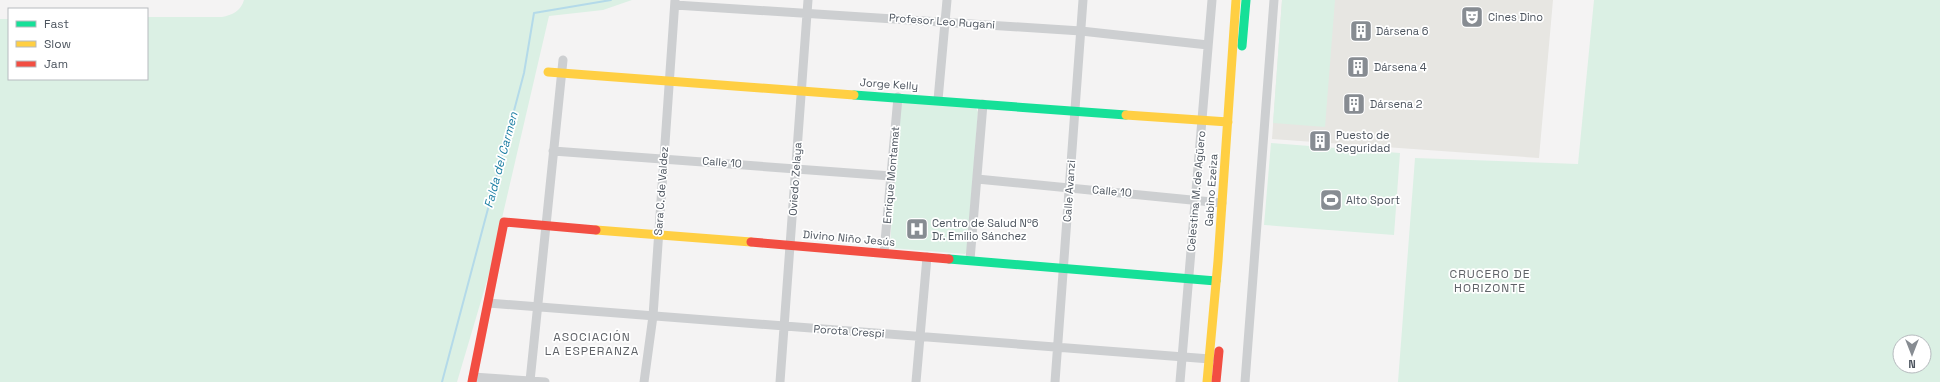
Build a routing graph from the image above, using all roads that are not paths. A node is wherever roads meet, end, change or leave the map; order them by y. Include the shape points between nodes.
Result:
1 (808, 0) edge
2 (946, 0) edge
3 (1083, 0) edge
4 (1212, 0) edge
5 (1236, 0) edge
6 (1246, 0) edge
7 (1274, 0) edge
8 (675, 2) edge
9 (807, 12) junction
10 (945, 22) junction
11 (1081, 30) junction
12 (1208, 45) junction
13 (562, 60) dead end
14 (548, 72) dead end
15 (561, 73) junction
16 (669, 80) junction
17 (801, 90) junction
18 (898, 97) junction
19 (938, 100) junction
20 (983, 104) junction
21 (1075, 111) junction
22 (1202, 120) junction
23 (1228, 122) junction
24 (553, 151) junction
25 (664, 158) junction
26 (796, 168) junction
27 (891, 176) junction
28 (977, 179) junction
29 (1069, 187) junction
30 (1195, 200) junction
31 (1222, 203) junction
32 (545, 225) junction
33 (658, 235) junction
34 (790, 246) junction
35 (884, 253) junction
36 (927, 257) junction
37 (970, 260) junction
38 (1063, 268) junction
39 (1189, 279) junction
40 (1216, 281) junction
41 (488, 303) junction
42 (538, 307) junction
43 (653, 316) junction
44 (784, 326) junction
45 (920, 336) junction
46 (1057, 346) junction
47 (1182, 356) junction
48 (1210, 358) junction
49 (473, 380) edge
50 (530, 381) junction
51 (545, 382) edge
52 (644, 382) edge
53 (780, 382) edge
54 (916, 382) edge
55 (1055, 382) edge
56 (1180, 382) edge
57 (1207, 382) edge
58 (1216, 382) edge
59 (1245, 382) edge

1 - 9 street, Oviedo Zelaya
2 - 10 street
3 - 11 street, Calle Avanzi
4 - 12 street, Celestina M. de Agüero
5 - 23 street, Gabino Ezeiza
6 - 58 street, Gabino Ezeiza
7 - 59 street
8 - 9 street, Profesor Leo Rugani
8 - 16 street, Sara C. de Valdez
9 - 10 street, Profesor Leo Rugani
9 - 17 street, Oviedo Zelaya
10 - 11 street, Profesor Leo Rugani
10 - 19 street
11 - 12 street, Profesor Leo Rugani
11 - 21 street, Calle Avanzi
12 - 22 street, Celestina M. de Agüero
13 - 15 street
14 - 15 street, Jorge Kelly
15 - 16 street, Jorge Kelly
15 - 24 street
16 - 17 street, Jorge Kelly
16 - 25 street, Sara C. de Valdez
17 - 18 street, Jorge Kelly
17 - 26 street, Oviedo Zelaya
18 - 19 street, Jorge Kelly
18 - 27 street, Enrique Montamat
19 - 20 street, Jorge Kelly
20 - 21 street, Jorge Kelly
20 - 28 street
21 - 22 street, Jorge Kelly
21 - 29 street, Calle Avanzi
22 - 23 street, Jorge Kelly
22 - 30 street, Celestina M. de Agüero
23 - 31 street, Gabino Ezeiza
24 - 25 street, Calle 10
24 - 32 street
25 - 26 street, Calle 10
25 - 33 street, Sara C. de Valdez
26 - 27 street, Calle 10
26 - 34 street, Oviedo Zelaya
27 - 35 street, Enrique Montamat
28 - 29 street, Calle 10
28 - 37 street
29 - 30 street, Calle 10
29 - 38 street, Calle Avanzi
30 - 31 street, Calle 10
30 - 39 street, Celestina M. de Agüero
31 - 40 street, Gabino Ezeiza
32 - 33 street, Divino Niño Jesús
32 - 41 street, Divino Niño Jesús via 504,222
32 - 42 street
33 - 34 street, Divino Niño Jesús
33 - 43 street, Sara C. de Valdez
34 - 35 street, Divino Niño Jesús
34 - 44 street, Oviedo Zelaya
35 - 36 street, Divino Niño Jesús
36 - 37 street, Divino Niño Jesús
36 - 45 street
37 - 38 street, Divino Niño Jesús
38 - 39 street, Divino Niño Jesús
38 - 46 street, Calle Avanzi
39 - 40 street, Divino Niño Jesús
39 - 47 street, Celestina M. de Agüero
40 - 48 street, Gabino Ezeiza
41 - 42 street, Porota Crespi
41 - 49 street
42 - 43 street, Porota Crespi
42 - 50 street
43 - 44 street, Porota Crespi
43 - 52 street, Sara C. de Valdez
44 - 45 street, Porota Crespi
44 - 53 street, Oviedo Zelaya
45 - 46 street, Porota Crespi
45 - 54 street
46 - 47 street, Porota Crespi
46 - 55 street, Calle Avanzi
47 - 48 street, Porota Crespi
47 - 56 street, Celestina M. de Agüero
48 - 57 street, Gabino Ezeiza
49 - 50 street
50 - 51 street

